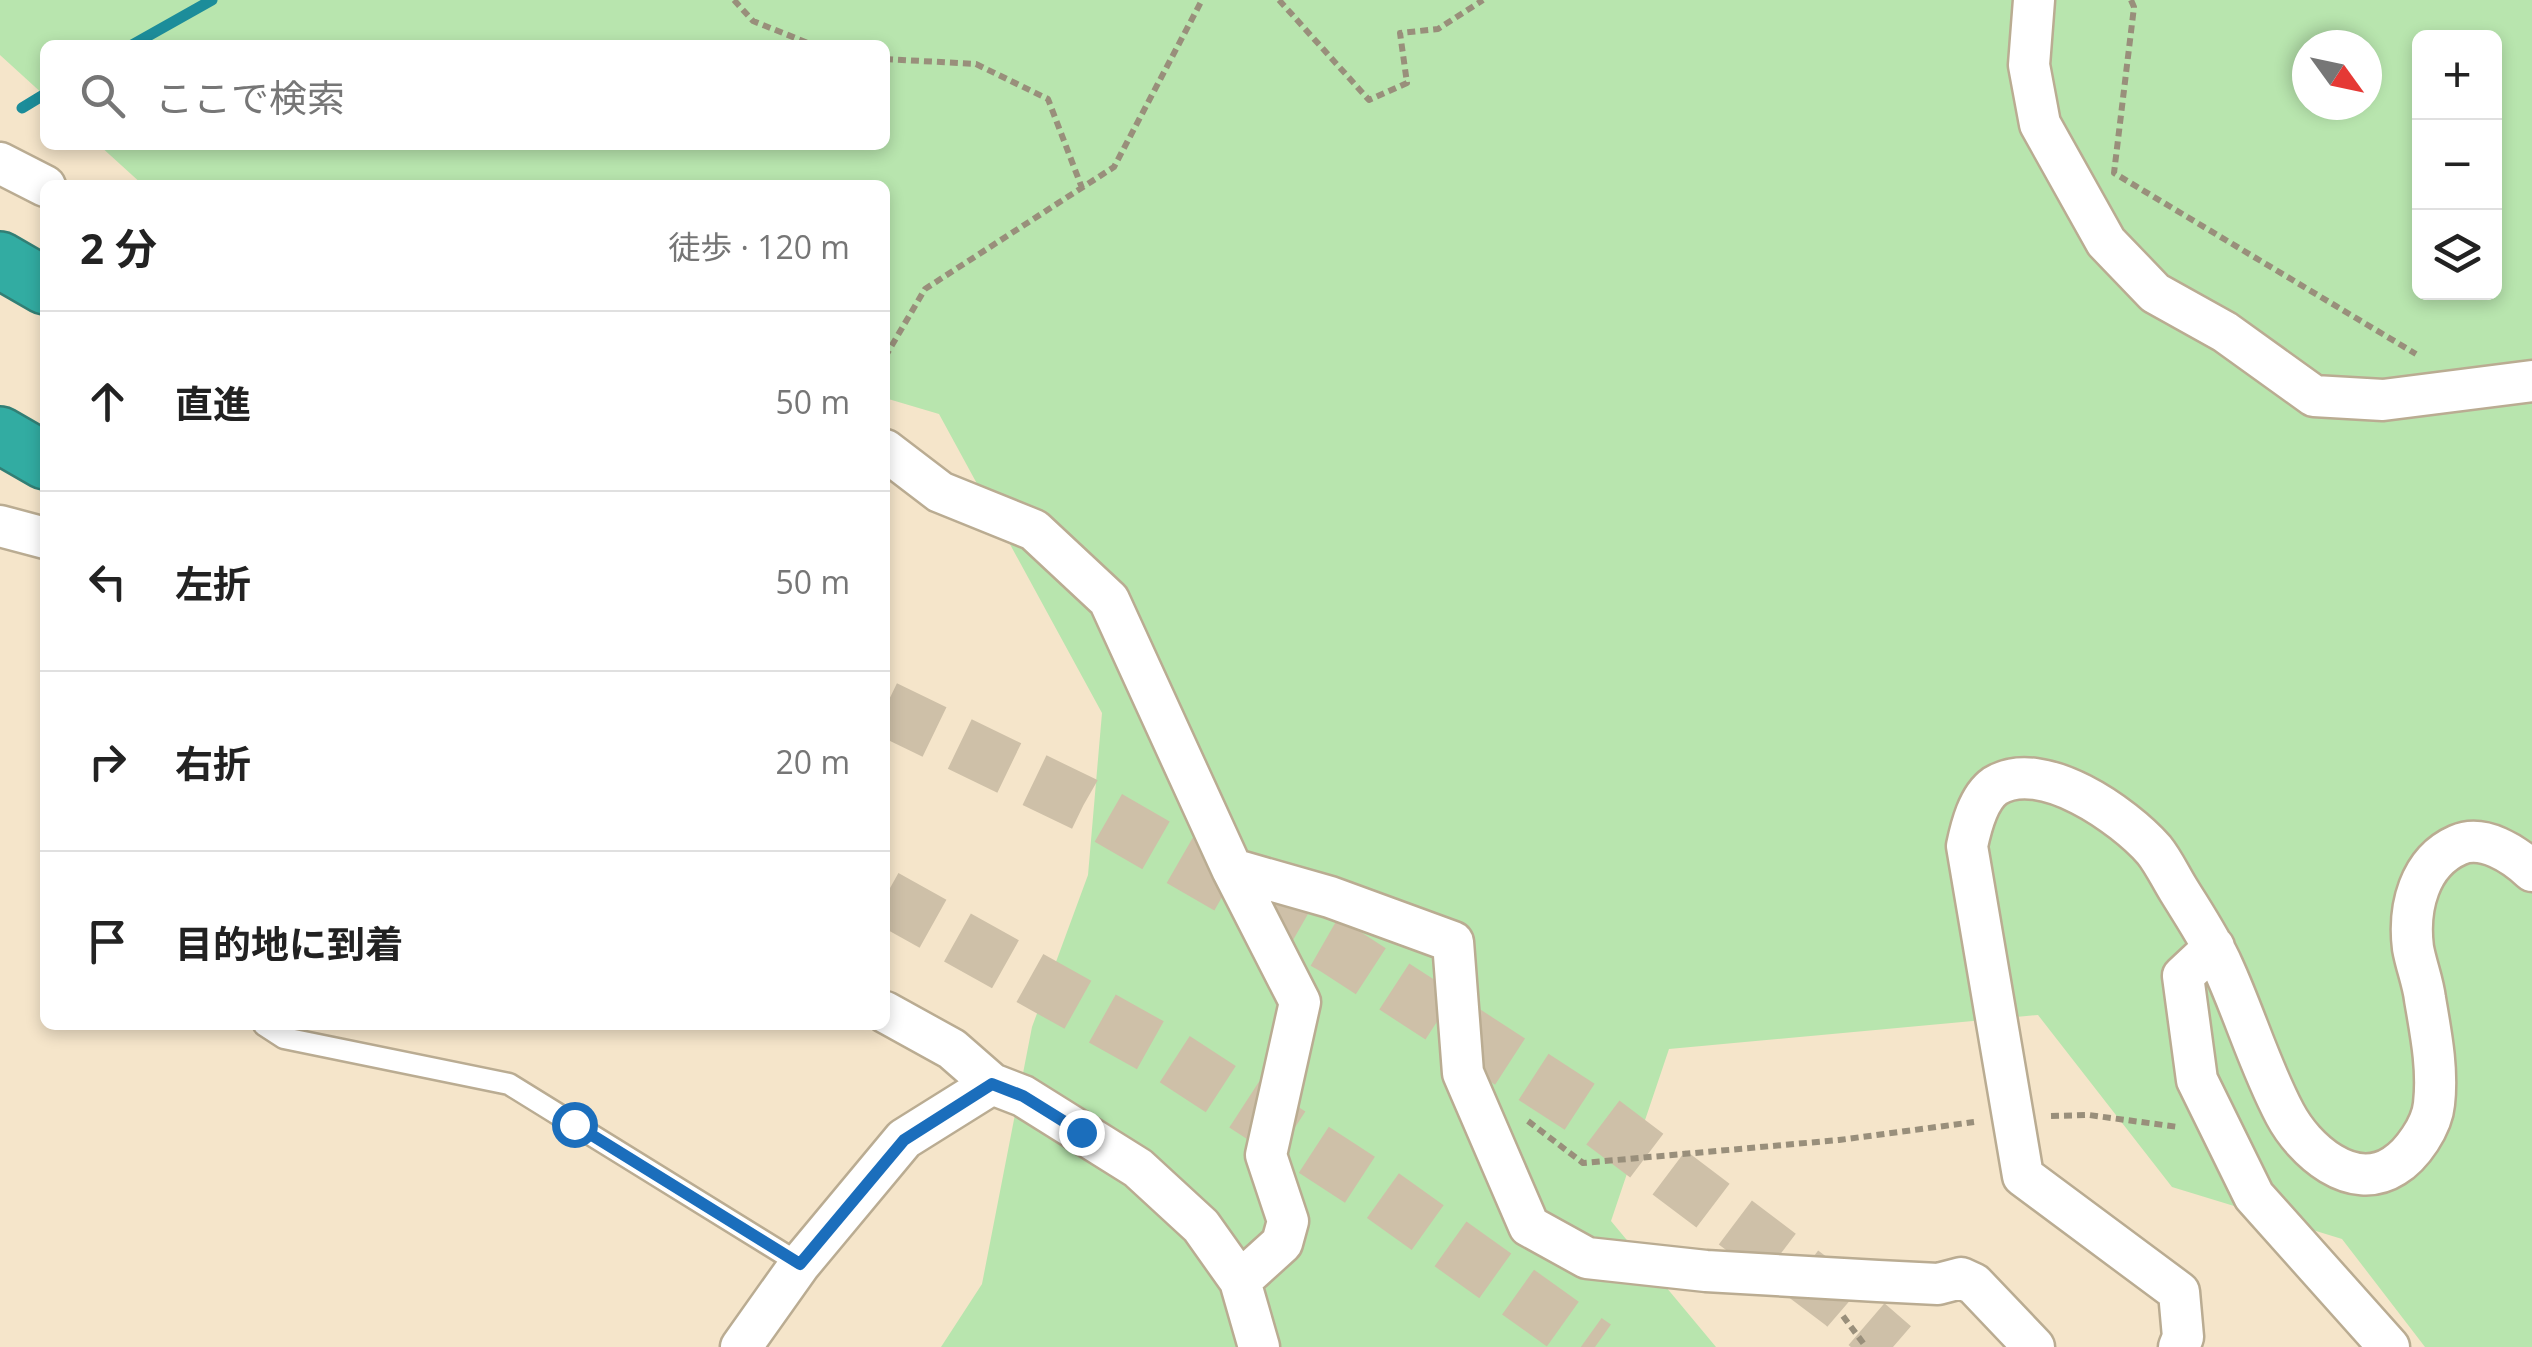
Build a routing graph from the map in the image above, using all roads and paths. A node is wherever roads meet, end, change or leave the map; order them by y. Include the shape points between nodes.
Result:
1 (734, 0) edge
2 (1202, 0) edge
3 (1279, 0) edge
4 (1483, 0) edge
5 (2034, 0) edge
6 (2131, 0) edge
7 (802, 40) edge
8 (890, 58) edge
9 (0, 163) edge
10 (40, 183) edge
11 (1082, 188) junction
12 (0, 260) edge
13 (40, 283) edge
14 (890, 348) edge
15 (2532, 382) edge
16 (2473, 388) junction
17 (0, 435) edge
18 (890, 454) edge
19 (40, 458) edge
20 (0, 526) edge
21 (40, 537) edge
22 (1232, 868) junction
23 (2532, 871) edge
24 (2214, 947) junction
25 (890, 1015) edge
26 (272, 1030) edge
27 (992, 1084) junction
28 (2012, 1117) junction
29 (1523, 1118) dead end
30 (2224, 1134) junction
31 (800, 1264) junction
32 (1240, 1281) junction
33 (741, 1347) edge
34 (1259, 1347) edge
35 (2034, 1347) edge
36 (2179, 1347) edge
37 (2389, 1347) edge

1 - 7 path via 753,20
2 - 11 path via 1114,167
3 - 4 path via 1370,100 1406,84 1400,33 1438,29
5 - 16 street via 2029,65 2040,124 2106,242 2155,294 2225,332 2314,396 2383,400
6 - 16 path via 2114,173
8 - 11 path via 976,64 1048,99
9 - 10 street
11 - 14 path via 925,288
12 - 13 highway
15 - 16 street
17 - 19 highway
18 - 22 street via 940,492 1034,530 1109,600
20 - 21 street
22 - 32 street via 1300,1002 1266,1156 1288,1221 1282,1243
22 - 35 street via 1454,942 1464,1073 1530,1226 1587,1258 1878,1281 1938,1284 1961,1278
23 - 24 street via 2500,847 2462,842 2435,857 2424,876 2412,917 2435,1063 2434,1109 2423,1134 2390,1169 2352,1174 2304,1141 2285,1115
24 - 28 street via 2154,850 2113,815 2061,784 2010,780 1992,788 1971,824 1968,846
24 - 30 street via 2183,976 2197,1080
25 - 27 street via 952,1049
26 - 31 lane via 284,1038 509,1084
27 - 31 street via 904,1140
27 - 32 street via 1023,1096 1138,1168 1202,1226
28 - 29 path via 1583,1163
28 - 30 path via 2089,1114
28 - 36 street via 2023,1176 2179,1292
30 - 37 street via 2254,1196
31 - 33 street
32 - 34 street

